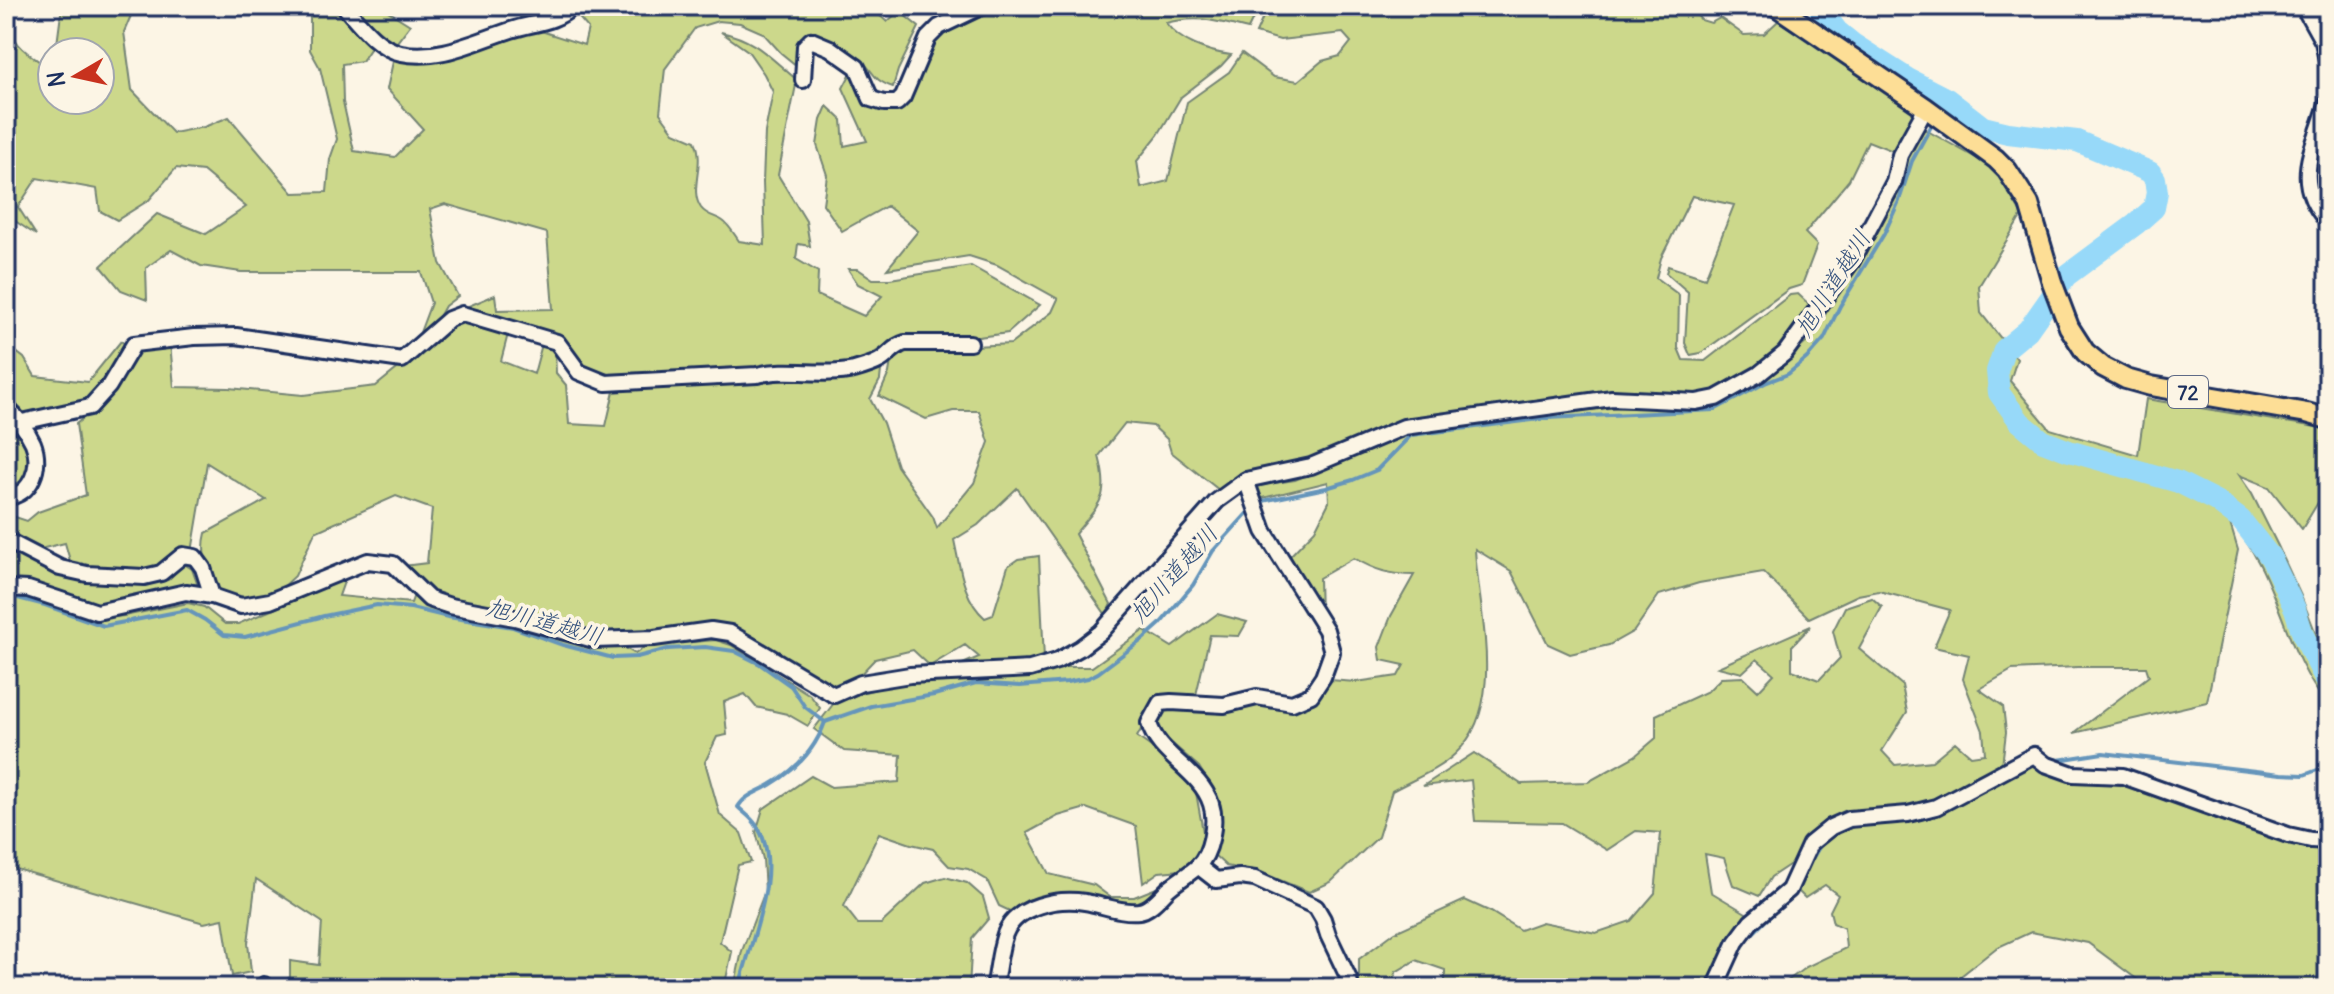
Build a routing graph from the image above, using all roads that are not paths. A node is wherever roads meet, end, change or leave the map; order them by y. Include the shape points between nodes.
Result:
1 (344, 6) edge
2 (574, 6) edge
3 (983, 6) edge
4 (1776, 6) edge
5 (2303, 6) edge
6 (2326, 42) edge
7 (2328, 65) edge
8 (803, 80) dead end
9 (2328, 100) edge
10 (1935, 115) junction
11 (2328, 222) edge
12 (970, 343) dead end
13 (6, 407) edge
14 (2328, 419) edge
15 (22, 422) junction
16 (1246, 480) junction
17 (6, 497) edge
18 (6, 540) edge
19 (6, 588) edge
20 (212, 596) junction
21 (2328, 841) edge
22 (1198, 866) junction
23 (994, 988) edge
24 (1351, 988) edge
25 (1581, 988) edge
26 (1599, 988) edge
27 (1715, 988) edge

1 - 2 street via 388,48 426,54 465,48 560,17
3 - 8 street via 928,38 897,103 871,99 857,67 811,40 805,46
4 - 10 main road, 72
5 - 6 street
6 - 7 street
9 - 11 street via 2307,174 2310,197
10 - 14 main road, 72 via 1996,159 2013,178 2029,204 2069,327 2085,352 2103,367 2151,386
10 - 16 street via 1900,155 1894,182 1874,222 1823,304 1785,353 1716,398 1612,398 1404,427 1311,466
12 - 15 street via 905,343 880,361 823,374 771,372 606,383 579,372 557,342 462,314 402,360 236,336 134,344 90,407
13 - 15 street
15 - 17 street via 36,465 31,484 15,497
16 - 20 street via 1217,501 1101,632 1057,661 1002,672 910,675 861,683 834,695 730,633 594,640 429,599 393,564 368,561 255,604 241,606
16 - 22 street via 1264,531 1326,630 1332,652 1311,695 1292,703 1257,697 1224,705 1160,703 1149,723 1153,737 1184,765 1211,804 1212,839
18 - 20 street via 60,568 87,574 144,577 161,573 183,555 195,557
19 - 20 street via 28,589 97,612 186,592
21 - 27 street via 2288,835 2123,776 2073,774 2034,755 1936,807 1849,819 1831,827 1810,844 1789,890 1736,942
22 - 23 street via 1144,911 1074,901 1031,908 1006,931
22 - 24 street via 1216,880 1255,879 1316,907
25 - 26 street

